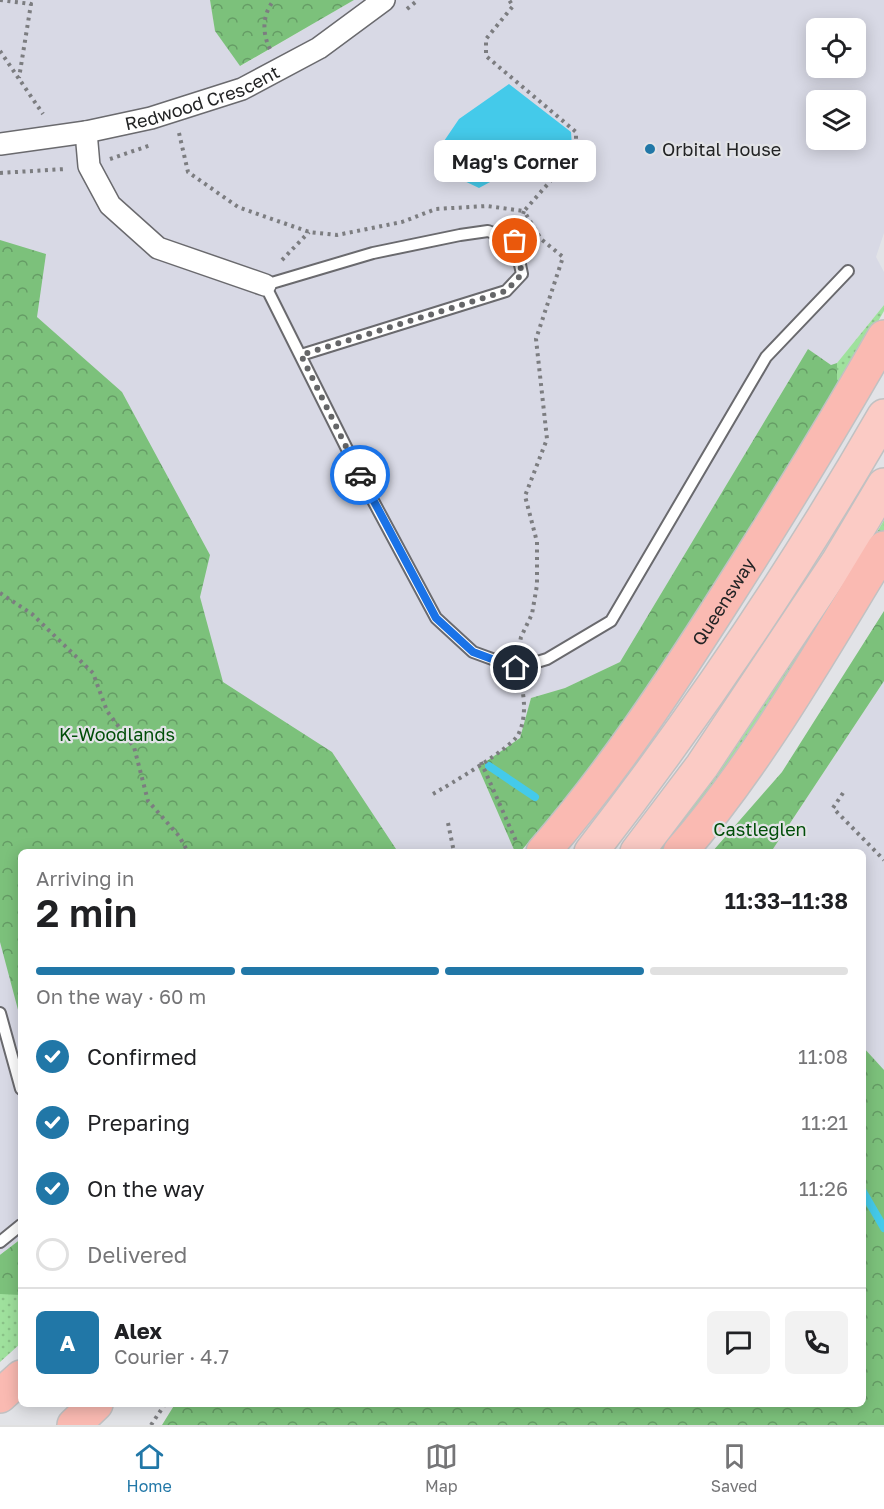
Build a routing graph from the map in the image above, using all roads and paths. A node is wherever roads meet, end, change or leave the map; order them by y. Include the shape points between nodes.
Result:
1 (0, 0) edge
2 (274, 0) edge
3 (384, 0) edge
4 (509, 0) edge
5 (519, 0) edge
6 (513, 6) junction
7 (0, 51) edge
8 (280, 69) junction
9 (19, 78) junction
10 (173, 109) junction
11 (86, 132) junction
12 (59, 137) junction
13 (0, 144) edge
14 (524, 211) junction
15 (515, 241) junction
16 (848, 271) dead end
17 (265, 285) junction
18 (884, 337) edge
19 (301, 355) junction
20 (884, 416) edge
21 (884, 485) edge
22 (884, 548) edge
23 (0, 592) edge
24 (516, 668) junction
25 (482, 762) junction
26 (843, 793) dead end
27 (433, 794) dead end
28 (448, 823) dead end
29 (186, 849) edge
30 (453, 849) edge
31 (519, 849) edge
32 (545, 849) edge
33 (593, 849) edge
34 (638, 849) edge
35 (683, 849) edge
36 (884, 860) edge
37 (0, 1013) edge
38 (18, 1078) edge
39 (18, 1227) edge
40 (0, 1242) edge
41 (18, 1380) edge
42 (0, 1396) edge
43 (93, 1407) edge
44 (163, 1407) edge
45 (74, 1425) edge
46 (151, 1425) edge

1 - 9 path via 31,4
2 - 8 path via 265,11 264,38
3 - 8 street, Redwood Crescent via 319,48
4 - 6 path
5 - 6 path
6 - 14 path via 486,39 486,56 576,132 576,152
7 - 9 path
8 - 10 street, Redwood Crescent via 242,89
9 - 12 path
10 - 11 street, Redwood Crescent via 151,118
10 - 14 path via 188,172 238,207 309,232 337,235 363,231 436,209 487,206
11 - 12 street, Redwood Crescent
11 - 17 street via 89,166 110,205 158,248
12 - 13 street, Redwood Crescent
14 - 15 path
14 - 24 path via 541,239 563,257 536,339 547,439 525,495 537,542 537,585
15 - 17 lane via 488,231 478,232 373,253
15 - 19 lane via 522,274 506,291
16 - 24 lane via 765,357 611,621 547,659
17 - 19 lane
18 - 32 highway, Queensway via 818,455 697,643 620,754
19 - 24 lane via 436,618 473,652
20 - 33 main road, Queensway via 788,572 682,731
21 - 34 main road via 838,562 702,766
22 - 35 highway via 806,676 706,822
23 - 29 path via 32,614 93,673 107,711 134,747 148,801
24 - 25 path via 526,701 518,735 502,751
25 - 27 path
25 - 31 path
26 - 36 path via 832,808
28 - 30 path
37 - 38 lane
39 - 40 lane
41 - 42 highway
43 - 45 highway
44 - 46 path

